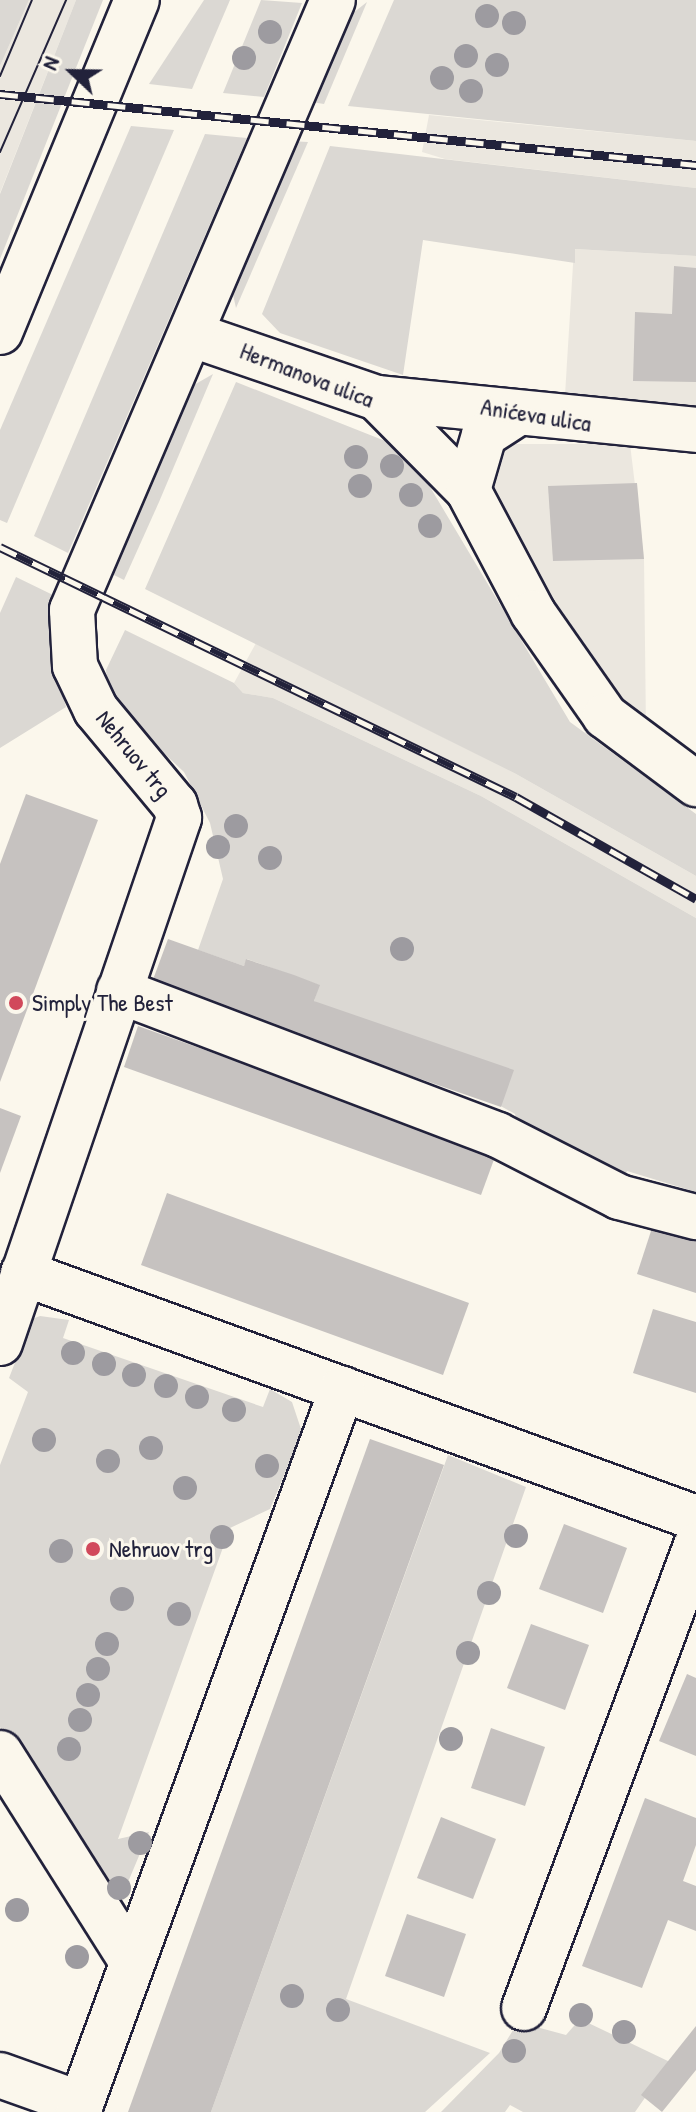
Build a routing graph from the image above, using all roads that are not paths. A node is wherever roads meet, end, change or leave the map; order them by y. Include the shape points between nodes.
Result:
1 (137, 0) edge
2 (160, 0) edge
3 (333, 0) edge
4 (120, 42) junction
5 (0, 332) edge
6 (193, 335) junction
7 (377, 398) junction
8 (518, 413) junction
9 (696, 430) edge
10 (468, 490) junction
11 (696, 784) edge
12 (119, 991) junction
13 (696, 1217) edge
14 (23, 1273) junction
15 (0, 1343) edge
16 (342, 1389) junction
17 (696, 1518) edge
18 (696, 1546) edge
19 (682, 1624) edge
20 (0, 1753) edge
21 (131, 1960) junction
22 (524, 2008) dead end
23 (0, 2075) edge
24 (79, 2108) edge

1 - 4 street
2 - 4 street
3 - 6 street
4 - 5 street
6 - 7 street, Hermanova ulica
6 - 12 street, Nehruov trg via 72,610 75,666 96,710 179,818
7 - 8 street, Anićeva ulica
7 - 10 street, Hermanova ulica
8 - 9 street, Anićeva ulica
8 - 10 street via 484,435
10 - 11 street, Hermanova ulica via 533,613 597,706 637,745
12 - 13 street via 498,1135 619,1197
12 - 14 street, Nehruov trg
14 - 15 street, Nehruov trg
14 - 16 street
16 - 17 street
16 - 21 street
18 - 19 street
19 - 22 street
20 - 21 street
21 - 24 street
23 - 24 street

